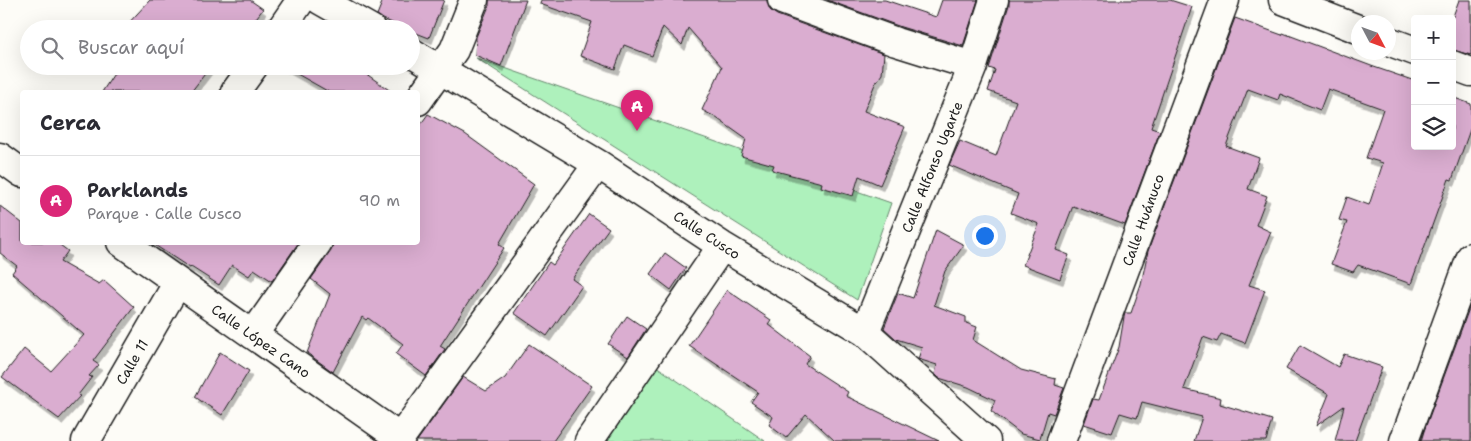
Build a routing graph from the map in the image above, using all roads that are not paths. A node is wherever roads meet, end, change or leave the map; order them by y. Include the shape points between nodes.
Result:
1 (301, 0) edge
2 (320, 0) edge
3 (474, 0) edge
4 (782, 0) edge
5 (994, 0) edge
6 (1225, 0) edge
7 (1283, 0) edge
8 (287, 20) edge
9 (355, 20) edge
10 (1351, 26) edge
11 (1396, 44) edge
12 (1411, 50) edge
13 (420, 57) edge
14 (973, 66) junction
15 (1456, 66) edge
16 (441, 68) junction
17 (1471, 72) edge
18 (247, 75) edge
19 (236, 90) edge
20 (420, 98) edge
21 (0, 157) edge
22 (598, 164) junction
23 (20, 172) edge
24 (128, 245) edge
25 (316, 245) edge
26 (722, 246) junction
27 (1471, 257) edge
28 (178, 282) junction
29 (864, 332) junction
30 (253, 335) junction
31 (399, 440) edge
32 (86, 441) edge
33 (589, 441) edge
34 (986, 441) edge
35 (1061, 441) edge
36 (1404, 441) edge

1 - 8 street
2 - 9 street
3 - 16 street via 454,50
4 - 14 street
5 - 14 street, Calle Alfonso Ugarte
6 - 35 street, Calle Huánuco
7 - 10 street
11 - 12 street
13 - 16 street, Calle Cusco
14 - 29 street, Calle Alfonso Ugarte
15 - 17 street
16 - 20 street
16 - 22 street, Calle Cusco
18 - 19 street
21 - 23 street
22 - 26 street, Calle Cusco
22 - 31 street
24 - 28 street, Calle López Cano
25 - 30 street
26 - 29 street, Calle Cusco
26 - 33 street
27 - 36 street
28 - 30 street, Calle López Cano
28 - 32 street, Calle 11
29 - 34 street, Calle Cusco
30 - 31 street, Calle López Cano

